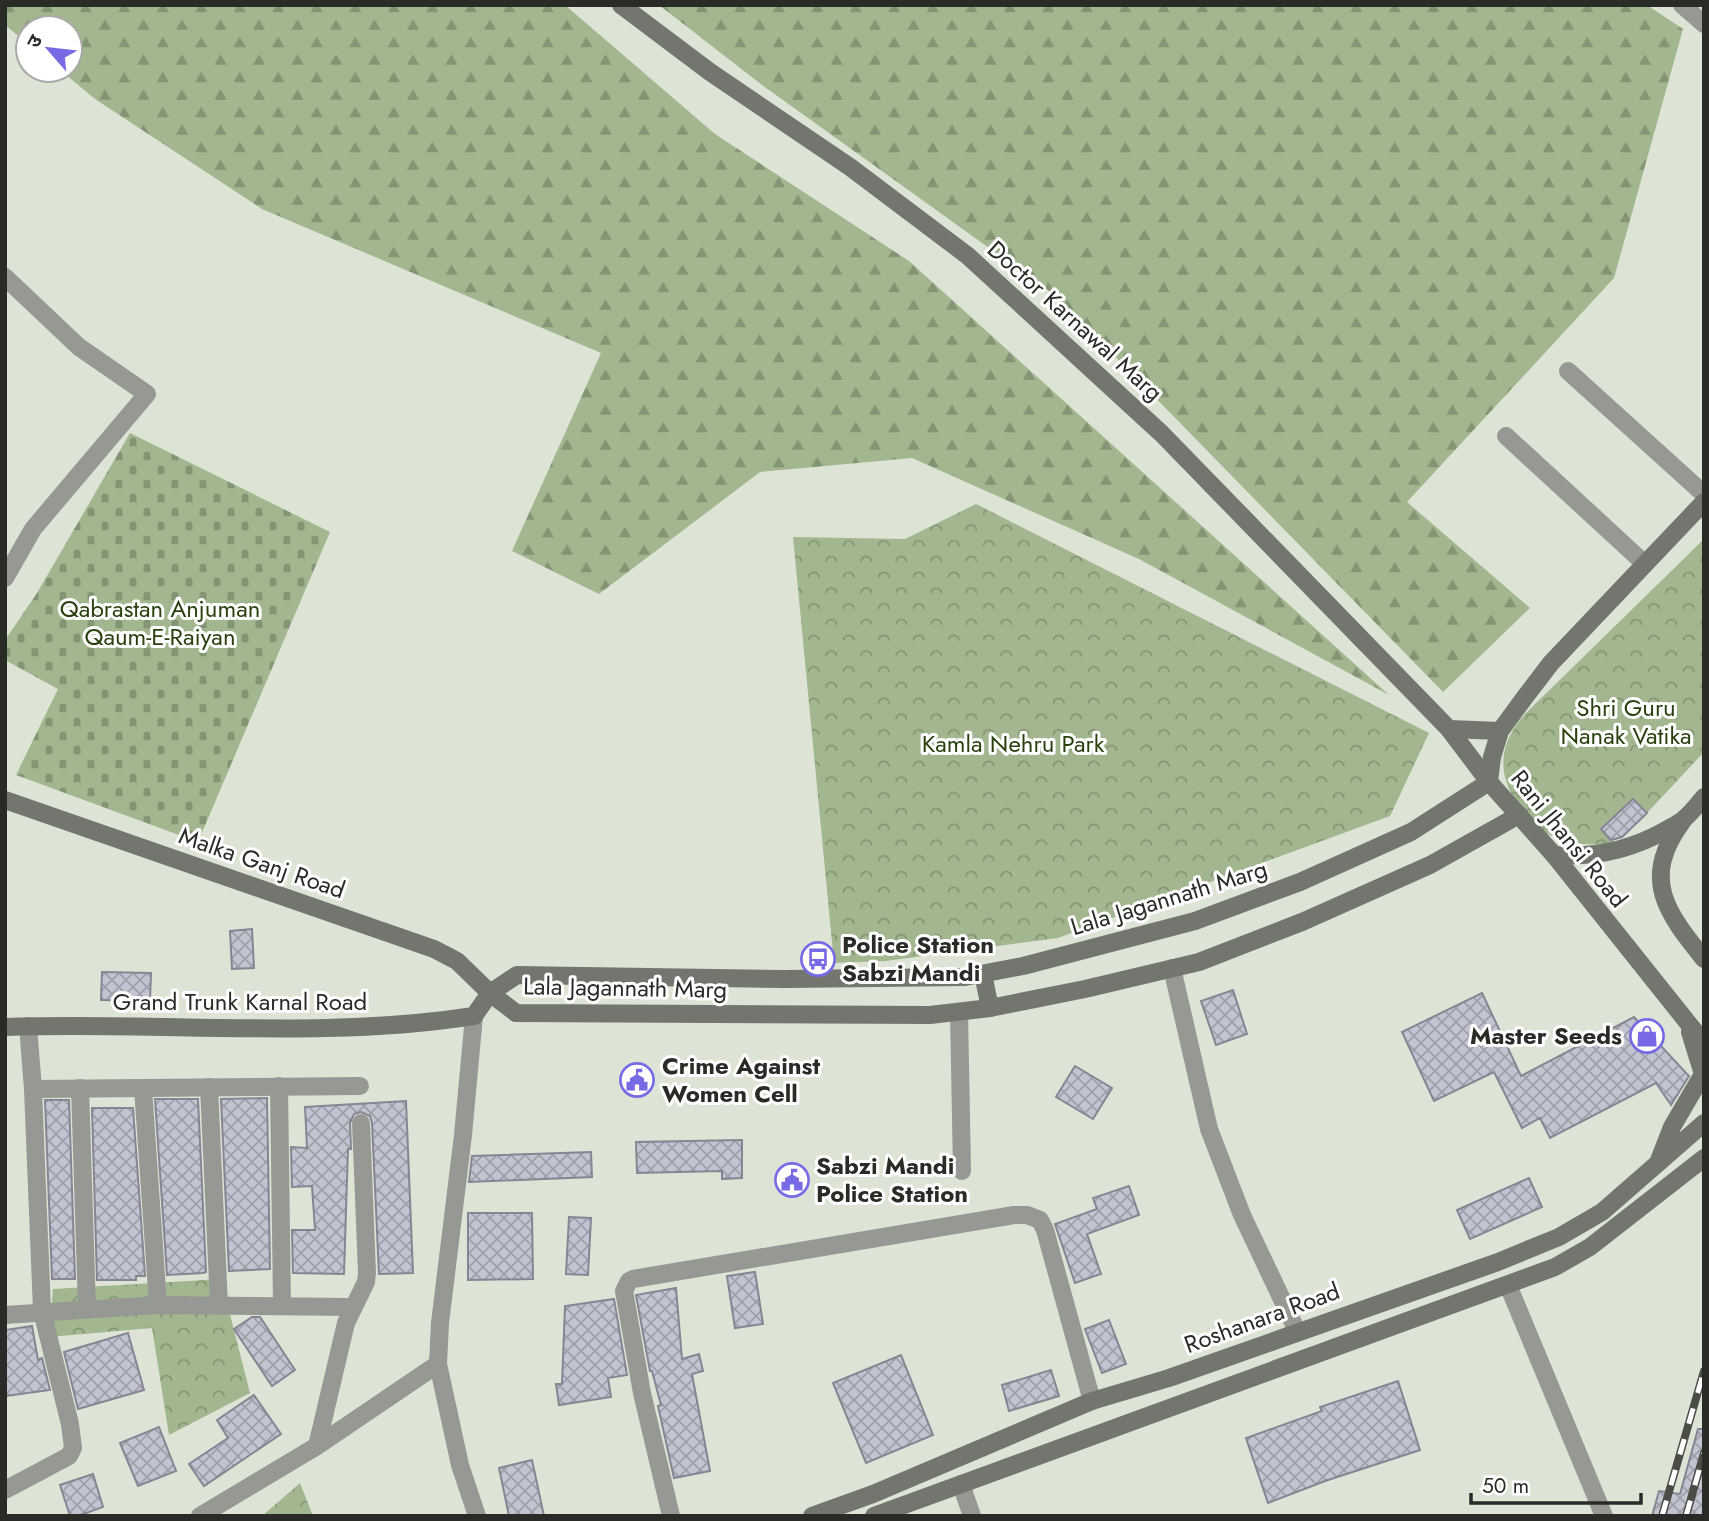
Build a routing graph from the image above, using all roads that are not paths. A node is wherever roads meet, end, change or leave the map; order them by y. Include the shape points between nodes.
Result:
1 (621, 5) edge
2 (1682, 5) edge
3 (1704, 23) edge
4 (5, 277) edge
5 (1568, 371) dead end
6 (1506, 436) dead end
7 (1704, 494) edge
8 (1704, 502) edge
9 (1645, 564) junction
10 (5, 578) edge
11 (1449, 729) junction
12 (1500, 731) junction
13 (1489, 782) junction
14 (1704, 797) edge
15 (5, 800) edge
16 (1519, 815) junction
17 (1684, 820) junction
18 (1554, 855) junction
19 (1704, 959) edge
20 (1172, 968) junction
21 (983, 974) junction
22 (490, 993) junction
23 (990, 1008) junction
24 (959, 1012) junction
25 (474, 1016) junction
26 (28, 1026) junction
27 (1688, 1026) junction
28 (5, 1027) edge
29 (1704, 1043) edge
30 (279, 1086) junction
31 (360, 1086) dead end
32 (209, 1087) junction
33 (80, 1088) junction
34 (143, 1088) junction
35 (33, 1089) junction
36 (361, 1123) dead end
37 (1704, 1123) edge
38 (1704, 1158) edge
39 (1657, 1167) junction
40 (962, 1171) dead end
41 (1508, 1285) junction
42 (158, 1304) junction
43 (219, 1305) junction
44 (282, 1305) junction
45 (352, 1307) junction
46 (87, 1309) junction
47 (42, 1311) junction
48 (5, 1315) edge
49 (1297, 1331) junction
50 (438, 1364) junction
51 (1092, 1401) junction
52 (317, 1447) junction
53 (961, 1484) junction
54 (5, 1490) edge
55 (873, 1494) junction
56 (878, 1515) edge
57 (200, 1516) edge
58 (477, 1516) edge
59 (671, 1516) edge
60 (811, 1516) edge
61 (972, 1516) edge
62 (1604, 1516) edge

1 - 11 street, Doctor Karnawal Marg via 968,256 1162,434
2 - 3 street
4 - 10 street via 79,347 146,394 33,529
5 - 7 street
6 - 9 street
8 - 9 street, Rani Jhansi Road
9 - 12 street, Rani Jhansi Road via 1551,663
11 - 12 street
11 - 13 street, Doctor Karnawal Marg
12 - 13 street, Rani Jhansi Road
13 - 16 street, Rani Jhansi Road
13 - 21 street, Lala Jagannath Marg via 1411,832 1300,882 1195,921
14 - 17 street
15 - 22 street, Malka Ganj Road via 434,949 457,961
16 - 18 street, Rani Jhansi Road
16 - 20 street, Lala Jagannath Marg via 1430,865 1302,922
17 - 18 street via 1606,854
17 - 19 street, Rani Jhansi Road via 1665,856 1663,897 1674,922
18 - 27 street, Rani Jhansi Road
20 - 23 street, Lala Jagannath Marg
20 - 49 street via 1209,1129 1242,1215
21 - 22 street, Lala Jagannath Marg via 786,979 517,975
21 - 23 street
22 - 24 street, Lala Jagannath Marg via 516,1013
22 - 25 street
23 - 24 street, Lala Jagannath Marg
24 - 40 street
25 - 26 street, Grand Trunk Karnal Road via 357,1028
25 - 50 street
26 - 28 street, Grand Trunk Karnal Road
26 - 35 street
27 - 29 street, Rani Jhansi Road
27 - 39 street via 1703,1074 1672,1127
30 - 31 street
30 - 32 street
30 - 44 street
32 - 34 street
32 - 43 street
33 - 34 street
33 - 35 street
33 - 46 street
34 - 42 street
35 - 47 street
36 - 45 street via 367,1273
37 - 39 street, Roshanara Road
38 - 41 street via 1590,1247
39 - 49 street, Roshanara Road via 1602,1212 1559,1237
41 - 53 street
41 - 62 street
42 - 43 street
42 - 46 street
43 - 44 street
44 - 45 street
45 - 52 street
46 - 47 street
47 - 48 street
47 - 54 street via 73,1448 69,1456
49 - 51 street, Roshanara Road
50 - 52 street
50 - 58 street via 460,1465
51 - 55 street, Roshanara Road
51 - 59 street via 1045,1230 1040,1220 1027,1215 633,1279 624,1291
52 - 57 street
53 - 56 street
53 - 61 street
55 - 56 street
55 - 60 street, Roshanara Road

